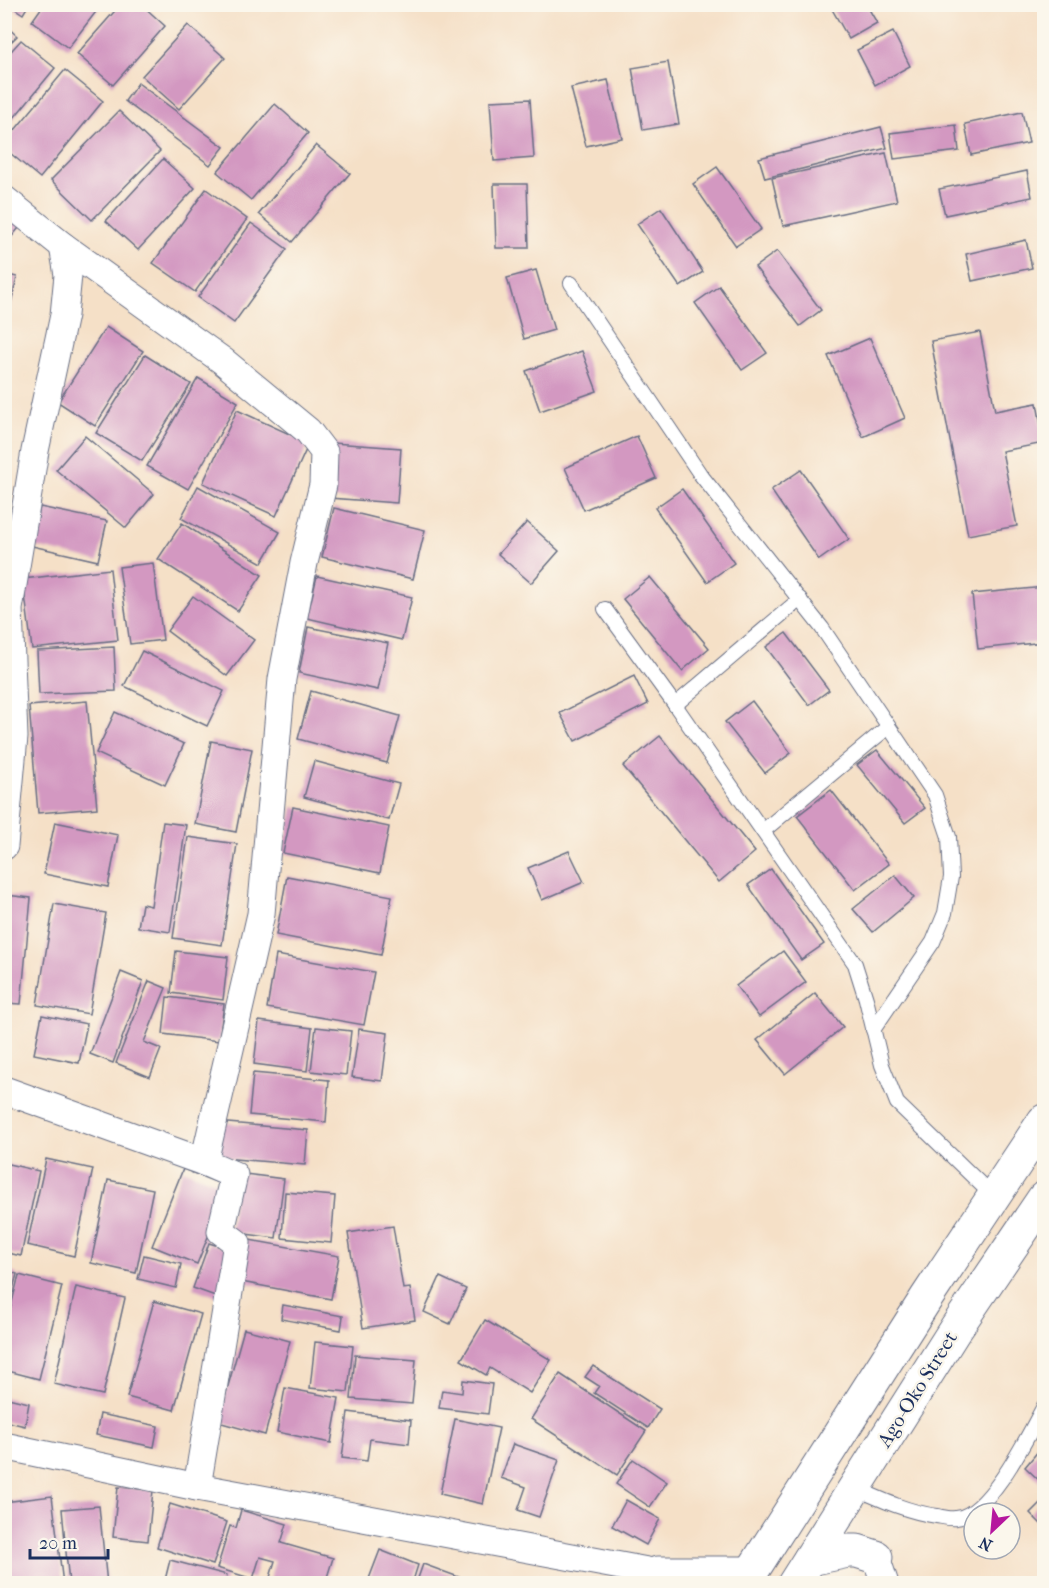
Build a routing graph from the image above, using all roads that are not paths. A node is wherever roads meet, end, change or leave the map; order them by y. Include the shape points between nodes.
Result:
1 (4, 199) edge
2 (63, 246) junction
3 (571, 283) dead end
4 (800, 599) junction
5 (605, 609) dead end
6 (675, 705) junction
7 (888, 727) junction
8 (763, 831) junction
9 (4, 846) edge
10 (873, 1030) junction
11 (4, 1090) edge
12 (1044, 1121) edge
13 (204, 1162) junction
14 (994, 1197) junction
15 (1044, 1198) edge
16 (1044, 1406) edge
17 (4, 1446) edge
18 (197, 1487) junction
19 (852, 1493) junction
20 (881, 1570) edge
21 (802, 1571) edge
22 (666, 1578) edge
23 (748, 1578) edge

1 - 2 street
2 - 9 street via 68,275 64,315 35,451 9,609 14,737
2 - 13 street via 223,361 308,431 324,452 322,485 282,679 261,914
3 - 4 lane via 700,474
4 - 6 lane
4 - 7 lane
5 - 6 lane
6 - 8 lane
7 - 8 lane
7 - 10 lane via 935,795 949,837 951,877 945,913 933,942
8 - 10 lane via 855,964
10 - 14 lane via 897,1103
11 - 13 street
12 - 14 main road
13 - 18 street via 234,1175 221,1231 237,1243
14 - 23 main road
15 - 19 main road, Ago-Oko Street
16 - 19 lane via 1004,1477 974,1512 956,1518 920,1513
17 - 18 street
18 - 22 street
19 - 20 main road
19 - 21 main road, Ago-Oko Street
20 - 21 main road via 857,1551 848,1551
22 - 23 main road

